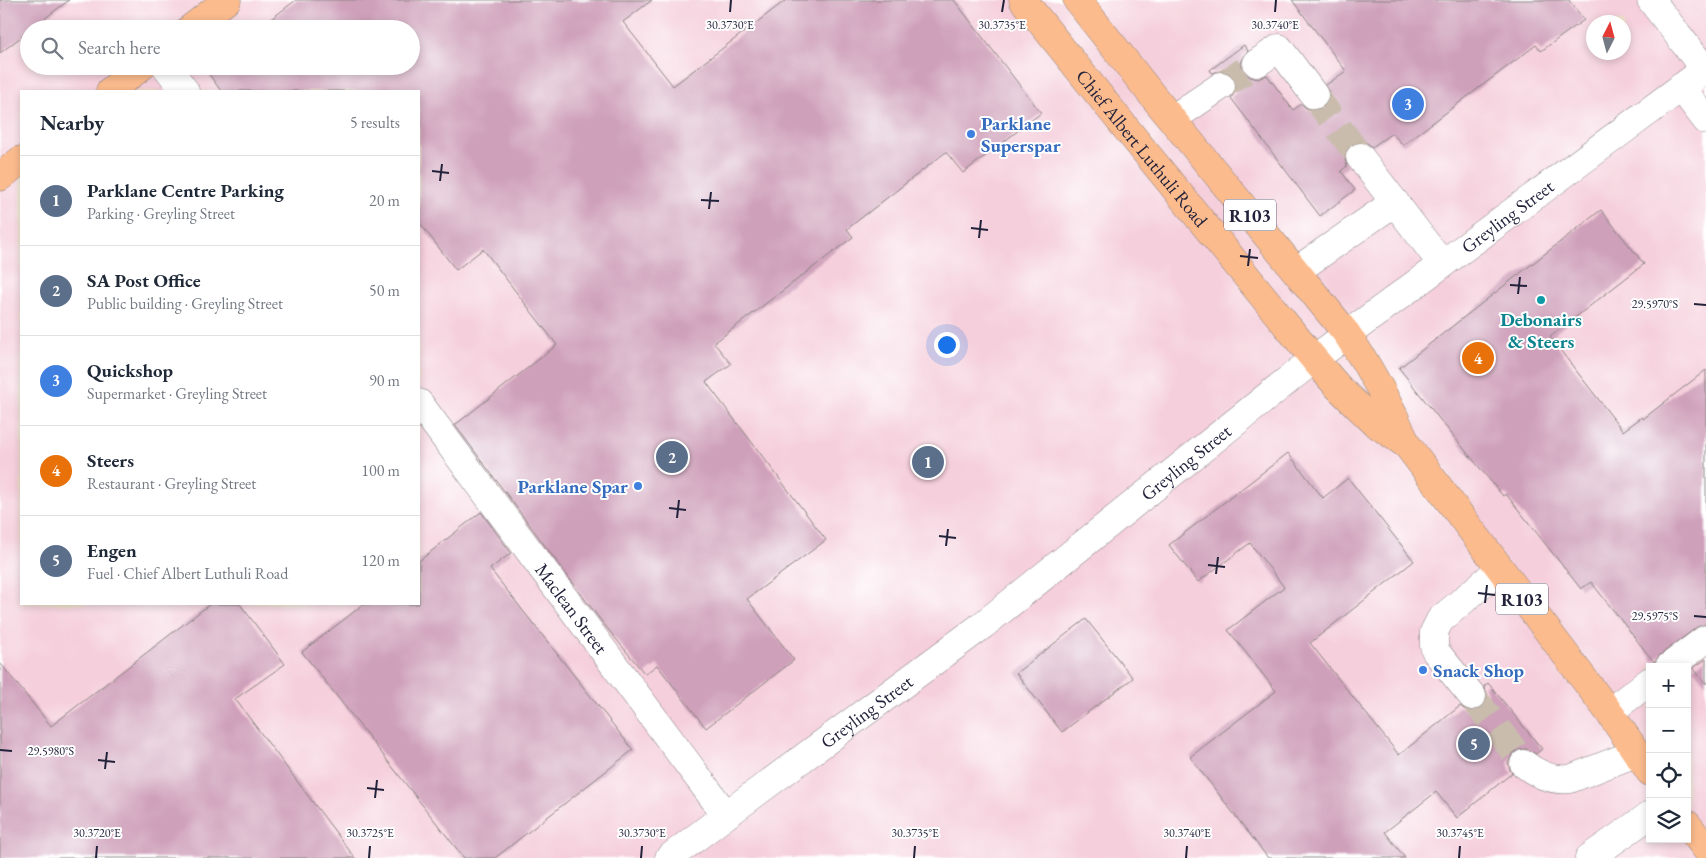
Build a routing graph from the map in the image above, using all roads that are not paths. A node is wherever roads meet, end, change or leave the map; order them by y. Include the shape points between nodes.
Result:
1 (227, 0) edge
2 (1023, 0) edge
3 (1076, 0) edge
4 (1651, 0) edge
5 (201, 20) edge
6 (1257, 63) tunnel mouth
7 (1705, 70) edge
8 (130, 75) edge
9 (173, 75) edge
10 (1221, 86) tunnel mouth
11 (1681, 87) junction
12 (111, 90) edge
13 (184, 90) edge
14 (1314, 95) tunnel mouth
15 (1172, 119) junction
16 (1706, 120) edge
17 (1360, 157) tunnel mouth
18 (20, 161) edge
19 (0, 177) edge
20 (1394, 202) junction
21 (1442, 264) junction
22 (1296, 271) junction
23 (1348, 334) junction
24 (1314, 359) junction
25 (420, 403) edge
26 (1407, 445) junction
27 (1500, 569) junction
28 (1706, 639) edge
29 (1674, 663) edge
30 (1646, 685) edge
31 (1472, 696) tunnel mouth
32 (1609, 712) junction
33 (1643, 762) edge
34 (1524, 764) tunnel mouth
35 (726, 815) junction
36 (1646, 818) edge
37 (1691, 829) edge
38 (1706, 849) edge
39 (669, 858) edge
40 (1588, 858) edge

1 - 5 main road
2 - 24 main road, Chief Albert Luthuli Road / R103
3 - 15 main road, Chief Albert Luthuli Road / R103
4 - 7 street
6 - 14 street via 1279,48
7 - 11 street, Greyling Street
8 - 12 main road
9 - 13 street
10 - 15 street
11 - 16 street
11 - 21 street, Greyling Street
15 - 22 main road, Chief Albert Luthuli Road / R103
17 - 20 street
18 - 19 main road
20 - 21 street
20 - 22 street
21 - 23 street, Greyling Street
22 - 23 main road, Chief Albert Luthuli Road / R103
23 - 24 street, Greyling Street
23 - 26 main road, Chief Albert Luthuli Road / R103 via 1372,372
24 - 26 main road, Chief Albert Luthuli Road / R103 via 1374,423
24 - 35 street, Greyling Street via 983,625
25 - 35 street, Maclean Street
26 - 27 main road, Chief Albert Luthuli Road / R103
27 - 31 street via 1440,620 1434,632 1436,652
27 - 32 main road, Chief Albert Luthuli Road / R103
28 - 29 street
30 - 32 street
32 - 33 main road, Chief Albert Luthuli Road / R103
33 - 34 street via 1564,780 1541,776
35 - 39 street, Greyling Street
36 - 40 street
37 - 38 main road

